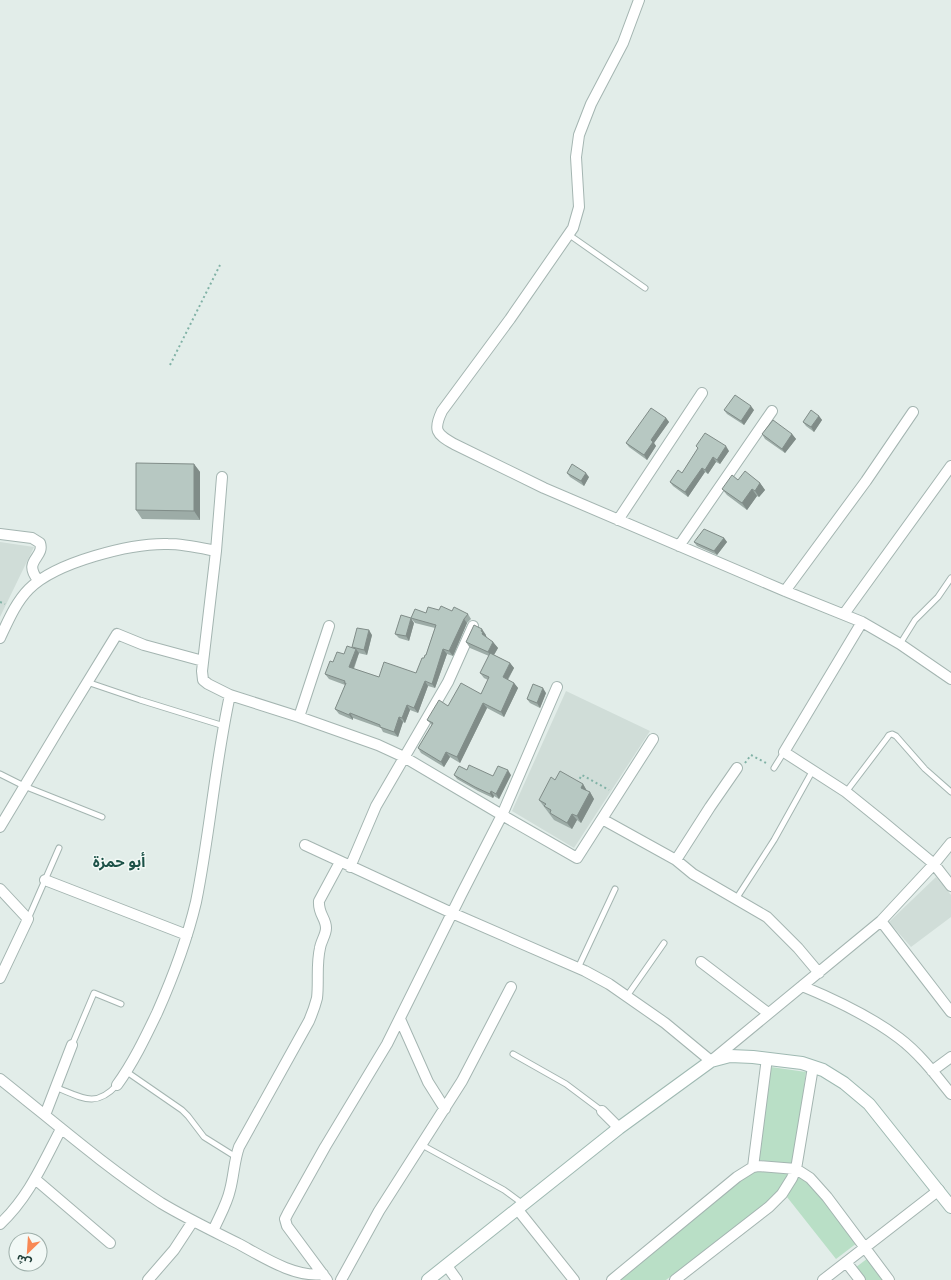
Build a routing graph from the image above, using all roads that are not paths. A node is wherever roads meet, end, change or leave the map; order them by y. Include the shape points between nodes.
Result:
1 (639, 0) edge
2 (568, 234) junction
3 (645, 288) dead end
4 (702, 393) dead end
5 (772, 411) dead end
6 (913, 412) dead end
7 (951, 466) edge
8 (222, 477) dead end
9 (618, 520) junction
10 (0, 534) edge
11 (679, 546) junction
12 (216, 551) junction
13 (951, 578) edge
14 (38, 580) junction
15 (785, 591) junction
16 (844, 614) junction
17 (862, 622) junction
18 (329, 626) dead end
19 (473, 626) edge
20 (0, 638) edge
21 (900, 644) junction
22 (203, 661) junction
23 (951, 679) edge
24 (87, 682) junction
25 (557, 686) dead end
26 (230, 695) junction
27 (299, 717) junction
28 (224, 726) junction
29 (653, 739) dead end
30 (784, 752) junction
31 (404, 756) junction
32 (737, 768) road end
33 (774, 768) road end
34 (813, 770) junction
35 (0, 774) edge
36 (24, 786) junction
37 (846, 792) junction
38 (951, 792) edge
39 (502, 815) junction
40 (102, 817) dead end
41 (602, 819) junction
42 (0, 827) edge
43 (951, 843) edge
44 (305, 845) dead end
45 (59, 848) dead end
46 (676, 860) junction
47 (340, 862) junction
48 (934, 864) junction
49 (350, 867) junction
50 (45, 880) junction
51 (951, 886) edge
52 (0, 889) edge
53 (615, 889) dead end
54 (736, 899) junction
55 (452, 913) junction
56 (28, 919) junction
57 (881, 921) junction
58 (187, 935) junction
59 (664, 943) dead end
60 (701, 962) dead end
61 (578, 968) junction
62 (819, 973) junction
63 (0, 978) edge
64 (802, 986) junction
65 (511, 987) dead end
66 (627, 996) junction
67 (121, 1004) dead end
68 (951, 1012) edge
69 (768, 1013) junction
70 (400, 1019) junction
71 (72, 1045) joint
72 (513, 1054) dead end
73 (951, 1056) edge
74 (767, 1058) junction
75 (711, 1061) junction
76 (813, 1067) junction
77 (932, 1071) junction
78 (127, 1072) junction
79 (0, 1079) edge
80 (117, 1085) joint
81 (56, 1087) junction
82 (951, 1094) edge
83 (445, 1109) junction
84 (602, 1111) joint
85 (45, 1115) junction
86 (619, 1128) junction
87 (61, 1129) junction
88 (422, 1145) junction
89 (236, 1157) junction
90 (753, 1167) junction
91 (796, 1169) junction
92 (35, 1179) junction
93 (939, 1190) junction
94 (521, 1207) junction
95 (951, 1207) edge
96 (193, 1221) junction
97 (0, 1224) edge
98 (213, 1231) junction
99 (110, 1243) dead end
100 (865, 1248) junction
101 (846, 1262) junction
102 (447, 1266) junction
103 (325, 1277) edge
104 (153, 1279) edge
105 (341, 1280) edge
106 (428, 1280) edge
107 (457, 1280) edge
108 (574, 1280) edge
109 (612, 1280) edge
110 (675, 1280) edge
111 (823, 1280) edge
112 (860, 1280) edge
113 (889, 1280) edge

1 - 2 street via 623,43 591,104 579,135 576,156 579,207 573,228
2 - 3 lane
2 - 9 street via 510,319 442,411 437,422 437,430 443,438 454,444 544,488
4 - 9 street
5 - 11 street
6 - 15 street
7 - 16 street
8 - 12 street
9 - 11 street
10 - 14 street via 32,538 40,543 32,571
11 - 15 street
12 - 14 street via 170,544 143,544 75,563
12 - 22 street
13 - 21 lane via 938,597 915,620
14 - 20 street via 19,602
15 - 16 street
16 - 17 street
17 - 21 street
17 - 30 street
18 - 27 street
19 - 31 street via 448,682
21 - 23 street
22 - 24 street via 144,645 117,634
22 - 26 street via 204,680
24 - 28 lane
24 - 36 street
25 - 39 street
26 - 27 street
26 - 28 street
27 - 31 street
28 - 58 street via 204,857
29 - 41 street
30 - 33 lane
30 - 34 street
31 - 39 street
31 - 49 street via 376,806
32 - 46 street
34 - 37 street
34 - 54 lane via 781,828
35 - 36 lane
36 - 40 lane
36 - 42 street
37 - 38 lane via 886,738 892,734
37 - 48 street
39 - 41 street via 578,858
39 - 55 street
41 - 46 street
43 - 48 street
44 - 47 street
45 - 50 lane
46 - 54 street via 693,874
47 - 49 street
47 - 89 street via 319,901 318,908 326,927 320,946 314,1009 239,1146
48 - 51 street
48 - 57 street
49 - 55 street
50 - 56 lane
50 - 58 street
52 - 56 street
53 - 61 lane
54 - 62 street via 767,917
55 - 61 street
55 - 70 street
56 - 63 street
57 - 62 street
57 - 68 street
58 - 78 street via 170,983
59 - 66 lane
60 - 69 street
61 - 66 street
62 - 64 street
64 - 69 street
64 - 77 street via 851,1008 886,1028 905,1043
65 - 83 street
66 - 75 street
67 - 71 lane via 94,992
69 - 75 street
70 - 83 street via 428,1082
70 - 103 street via 285,1219 286,1226
71 - 81 street
72 - 84 lane via 566,1084
73 - 77 street
74 - 75 street via 730,1056
74 - 76 street
74 - 90 street
75 - 86 street
76 - 91 street
76 - 93 street via 833,1076 869,1104
77 - 82 street
78 - 80 street
78 - 89 lane via 182,1110 204,1137
79 - 85 street
80 - 81 lane via 96,1100
81 - 85 street
83 - 88 street
84 - 86 street
85 - 87 street
86 - 94 street
87 - 92 street
87 - 96 street via 161,1203
88 - 94 lane via 499,1187
88 - 105 street via 379,1211
89 - 98 street via 228,1199
90 - 91 street
90 - 109 street via 737,1177
91 - 100 street via 818,1186
91 - 110 street via 777,1200
92 - 97 street via 16,1208
92 - 99 street
93 - 95 street
93 - 100 street
94 - 102 street
94 - 108 street
96 - 98 street
96 - 104 street
98 - 103 street via 288,1268
100 - 101 street
100 - 113 street
101 - 111 street
101 - 112 street
102 - 106 street
102 - 107 street

